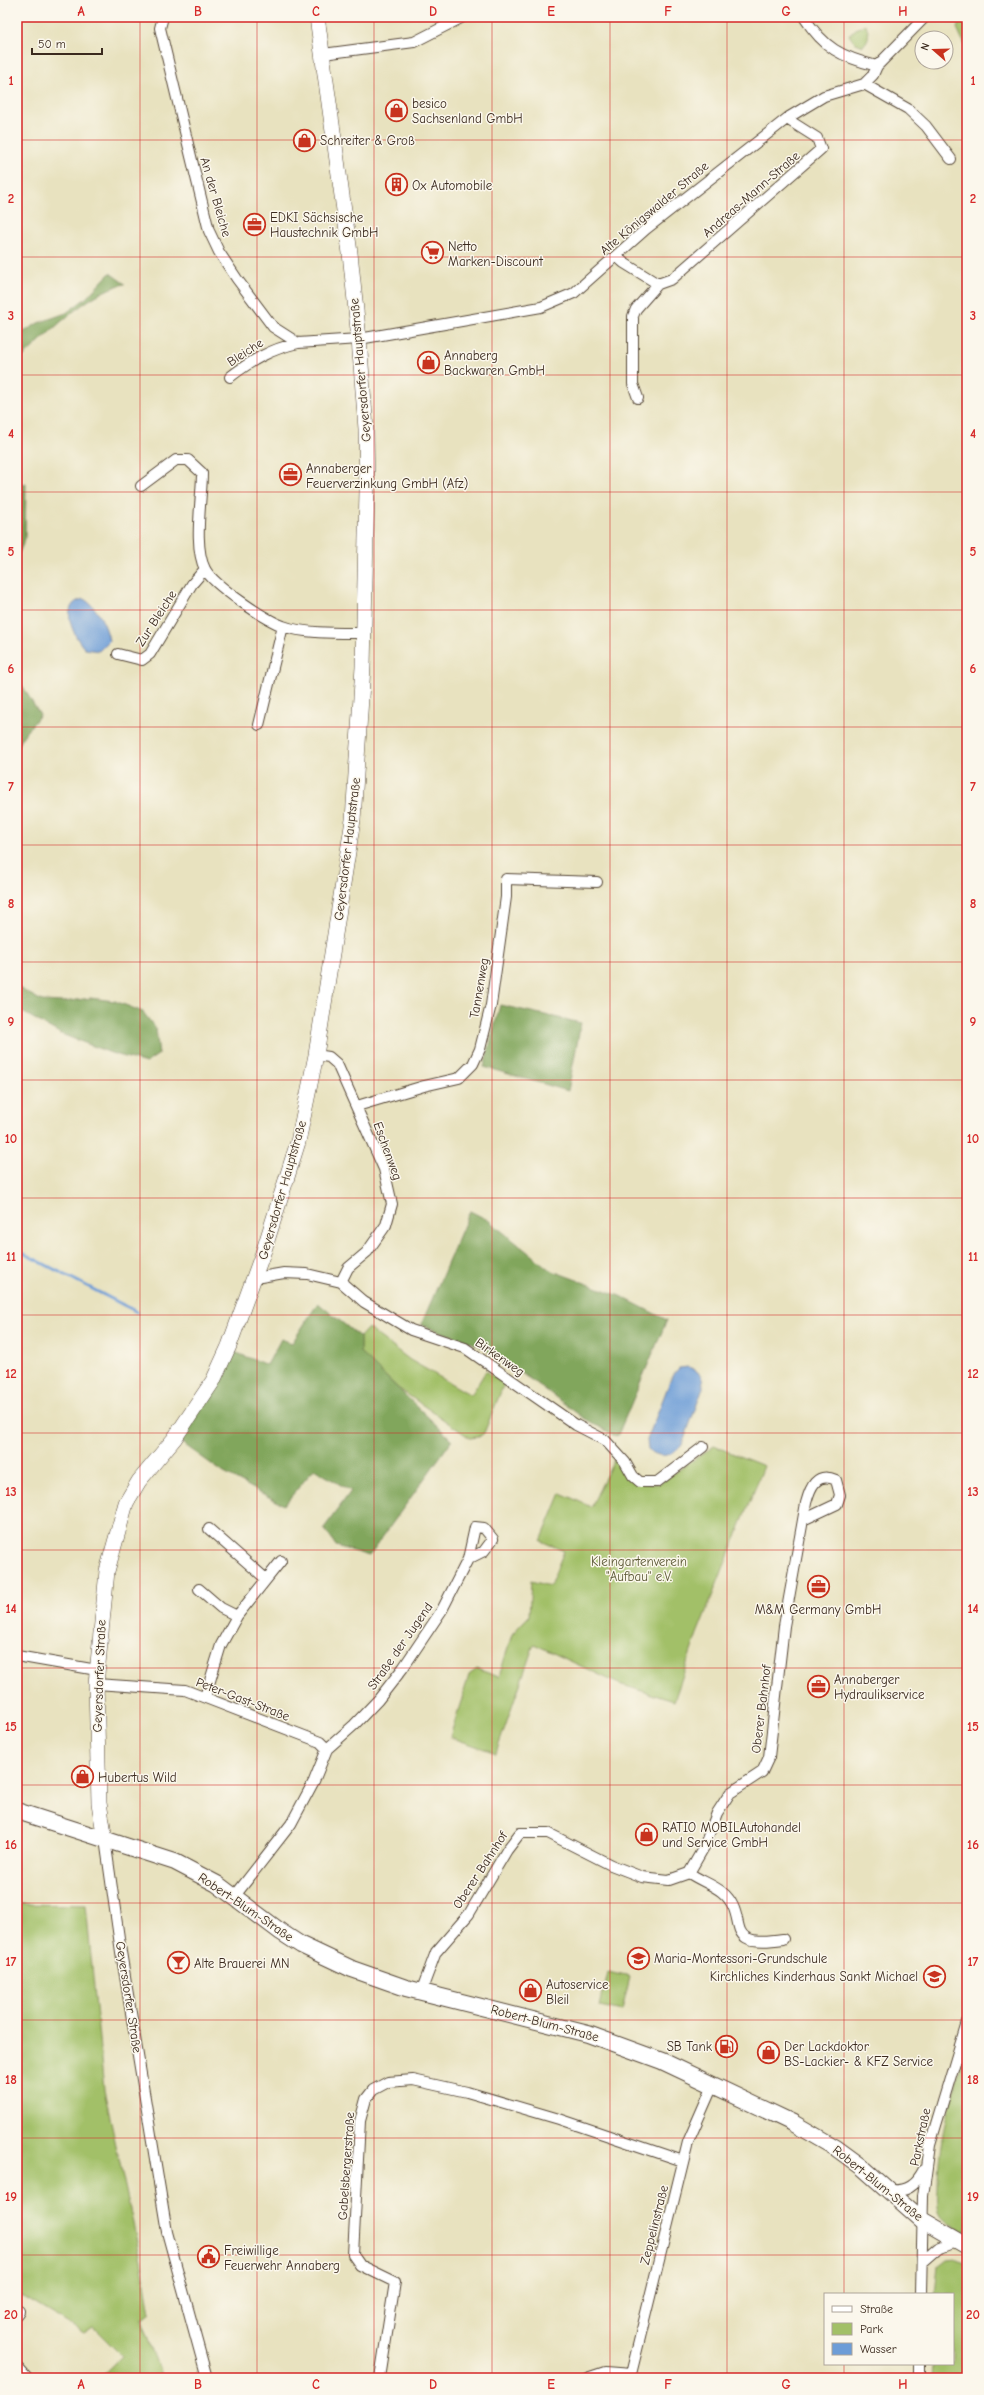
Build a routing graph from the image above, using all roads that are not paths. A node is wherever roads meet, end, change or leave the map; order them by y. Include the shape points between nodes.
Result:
1 (163, 17) edge
2 (317, 17) edge
3 (463, 17) edge
4 (804, 17) edge
5 (925, 17) edge
6 (323, 54) junction
7 (877, 66) junction
8 (864, 84) junction
9 (786, 119) junction
10 (951, 159) dead end
11 (616, 256) junction
12 (658, 284) junction
13 (359, 339) junction
14 (298, 343) junction
15 (230, 377) dead end
16 (638, 398) dead end
17 (141, 486) dead end
18 (205, 569) junction
19 (283, 626) junction
20 (364, 633) junction
21 (118, 654) dead end
22 (259, 724) dead end
23 (598, 882) dead end
24 (316, 1055) junction
25 (357, 1106) junction
26 (255, 1278) junction
27 (341, 1282) junction
28 (703, 1447) dead end
29 (803, 1520) junction
30 (209, 1529) dead end
31 (468, 1559) dead end
32 (281, 1561) dead end
33 (266, 1579) junction
34 (199, 1589) dead end
35 (102, 1610) joint
36 (237, 1616) junction
37 (17, 1656) edge
38 (97, 1677) junction
39 (205, 1697) junction
40 (327, 1749) junction
41 (17, 1811) edge
42 (105, 1839) junction
43 (689, 1873) junction
44 (234, 1897) junction
45 (783, 1939) dead end
46 (421, 1992) junction
47 (967, 2022) edge
48 (713, 2085) junction
49 (683, 2161) junction
50 (926, 2165) junction
51 (887, 2190) junction
52 (922, 2220) junction
53 (961, 2243) edge
54 (922, 2262) junction
55 (921, 2293) edge
56 (920, 2365) edge
57 (17, 2367) edge
58 (631, 2376) edge
59 (27, 2378) edge
60 (207, 2378) edge
61 (380, 2378) edge
62 (587, 2378) edge
63 (920, 2378) edge

1 - 14 street, An der Bleiche via 160,28 209,231 237,279 273,327
2 - 6 main road, Geyersdorfer Hauptstraße
3 - 6 street via 414,42
4 - 7 street via 817,37 828,47 843,55
5 - 7 street
6 - 13 main road, Geyersdorfer Hauptstraße
7 - 8 street via 874,75
8 - 9 street, Alte Königswalder Straße via 824,96
8 - 10 street via 908,109 926,126
9 - 11 street, Alte Königswalder Straße via 701,184
9 - 12 street, Andreas-Mann-Straße via 818,138 821,144 816,155 672,279
11 - 12 street
11 - 13 street, Alte Königswalder Straße via 574,293 540,306
12 - 16 street, Andreas-Mann-Straße via 633,316 633,384
13 - 14 street
13 - 20 main road, Geyersdorfer Hauptstraße via 367,458
14 - 15 street, Bleiche via 277,348 256,358
17 - 18 street via 176,460 188,460 202,473 200,551
18 - 19 street via 221,587
18 - 21 street, Zur Bleiche via 192,584 150,654 142,660
19 - 20 street via 323,633
19 - 22 street
20 - 24 main road, Geyersdorfer Hauptstraße via 353,820
23 - 25 street, Tannenweg via 506,879 506,897 491,1005 480,1049 472,1064 459,1078
24 - 25 street, Eschenweg via 329,1057 337,1064
24 - 26 main road, Geyersdorfer Hauptstraße via 298,1142
25 - 27 street, Eschenweg via 384,1168 392,1204 386,1225 367,1252 348,1268
26 - 27 street, Birkenweg via 284,1273 307,1274
26 - 35 main road, Geyersdorfer Hauptstraße via 213,1381 174,1439 139,1481 126,1503 107,1571
27 - 28 street, Birkenweg via 364,1302 411,1330 465,1348 576,1425 606,1440 640,1482 657,1482
29 - 29 street, Oberer Bahnhof via 837,1504 840,1495 836,1480 827,1477 812,1484
29 - 43 street, Oberer Bahnhof via 784,1626 769,1757 762,1772 730,1793 717,1813 704,1847
30 - 33 street
31 - 40 street, Straße der Jugend via 442,1610 403,1668 354,1725
32 - 33 street
33 - 36 street
34 - 36 street via 221,1608
35 - 38 main road, Geyersdorfer Straße
36 - 39 street via 221,1645
37 - 38 street, Peter-Gast-Straße
38 - 39 street, Peter-Gast-Straße via 185,1690
38 - 42 main road, Geyersdorfer Straße via 99,1803
39 - 40 street, Peter-Gast-Straße via 320,1742
40 - 44 street, Straße der Jugend via 314,1781 290,1824
41 - 42 main road, Robert-Blum-Straße
42 - 44 main road, Robert-Blum-Straße via 175,1862
42 - 60 street, Geyersdorfer Straße via 167,2232
43 - 45 street via 722,1892 732,1907 746,1939 760,1942
43 - 46 street, Oberer Bahnhof via 669,1880 642,1877 611,1865 548,1833 520,1833 469,1914 436,1952
44 - 46 main road, Robert-Blum-Straße via 281,1932 320,1955 371,1977
46 - 48 main road, Robert-Blum-Straße via 588,2034 648,2055
47 - 50 street, Parkstraße via 935,2124
48 - 49 street, Zeppelinstraße via 688,2142
48 - 51 main road, Robert-Blum-Straße via 793,2123 836,2148
49 - 58 street, Zeppelinstraße
49 - 61 street, Gabelsbergerstraße via 559,2119 437,2084 413,2080 388,2082 373,2090 366,2099 360,2121 353,2255 360,2265 395,2282
50 - 51 street via 918,2180 909,2187 898,2191
50 - 52 street, Parkstraße
51 - 52 main road, Robert-Blum-Straße
52 - 53 main road, Robert-Blum-Straße
52 - 54 street, Parkstraße
53 - 54 street via 938,2248
54 - 55 street, Parkstraße
56 - 63 street
57 - 59 street
58 - 62 street, Zeppelinstraße via 605,2372

